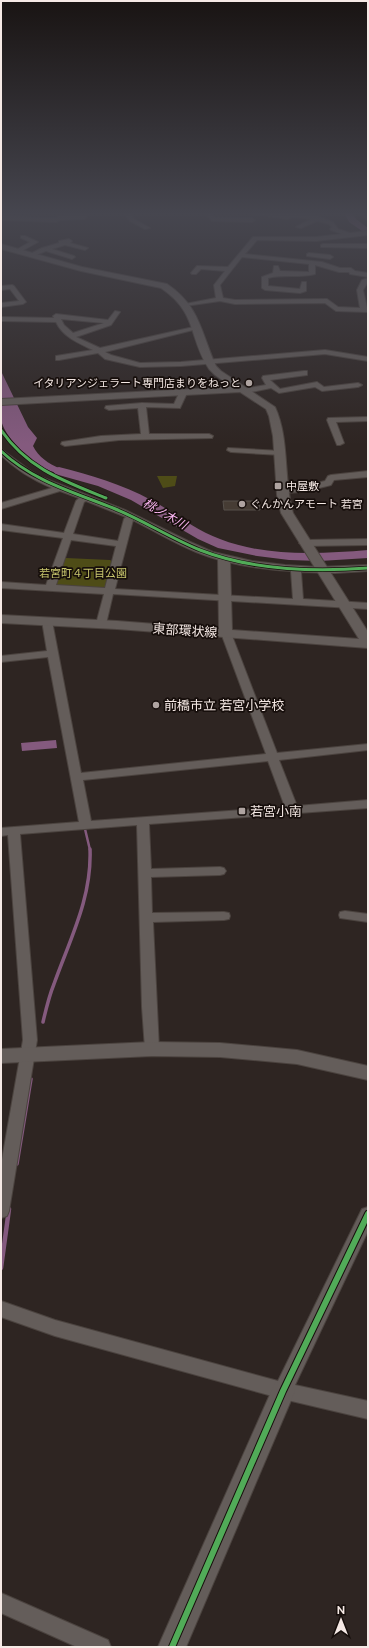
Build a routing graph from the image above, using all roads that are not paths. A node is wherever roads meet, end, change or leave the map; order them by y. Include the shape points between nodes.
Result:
1 (15, 291) edge
2 (174, 291) edge
3 (218, 291) edge
4 (360, 291) edge
5 (220, 299) junction
6 (1, 305) edge
7 (187, 305) junction
8 (366, 310) edge
9 (117, 312) dead end
10 (58, 320) junction
11 (2, 321) edge
12 (111, 322) junction
13 (198, 328) junction
14 (71, 336) junction
15 (100, 351) junction
16 (59, 358) dead end
17 (368, 359) edge
18 (208, 361) junction
19 (304, 373) dead end
20 (358, 385) dead end
21 (272, 386) junction
22 (244, 390) junction
23 (183, 393) junction
24 (1, 402) edge
25 (142, 406) junction
26 (109, 408) dead end
27 (368, 419) edge
28 (209, 436) dead end
29 (145, 437) junction
30 (340, 443) dead end
31 (65, 444) dead end
32 (231, 450) dead end
33 (1, 452) edge
34 (281, 453) junction
35 (368, 474) edge
36 (60, 488) junction
37 (282, 490) junction
38 (86, 497) junction
39 (1, 506) edge
40 (133, 517) junction
41 (1, 528) edge
42 (68, 537) junction
43 (368, 542) edge
44 (121, 544) junction
45 (305, 544) junction
46 (224, 558) junction
47 (320, 567) junction
48 (368, 568) edge
49 (296, 570) junction
50 (1, 585) edge
51 (50, 588) junction
52 (110, 592) junction
53 (224, 598) junction
54 (298, 602) junction
55 (343, 605) junction
56 (368, 606) edge
57 (1, 619) edge
58 (47, 621) junction
59 (101, 624) junction
60 (226, 633) junction
61 (368, 644) edge
62 (52, 654) junction
63 (1, 659) edge
64 (368, 747) edge
65 (274, 757) junction
66 (76, 777) junction
67 (368, 804) edge
68 (292, 808) junction
69 (143, 820) junction
70 (86, 826) junction
71 (8, 831) edge
72 (220, 871) dead end
73 (144, 873) junction
74 (345, 915) dead end
75 (224, 916) dead end
76 (146, 918) junction
77 (368, 918) edge
78 (152, 1049) junction
79 (28, 1054) junction
80 (1, 1056) edge
81 (368, 1073) edge
82 (1, 1211) edge
83 (368, 1214) edge
84 (1, 1309) edge
85 (283, 1391) junction
86 (368, 1410) edge
87 (1, 1603) edge
88 (101, 1647) edge
89 (172, 1647) edge

1 - 6 street via 23,302
2 - 7 main road
3 - 5 street
4 - 8 street
5 - 7 street
5 - 8 street via 235,302 328,301 336,309
7 - 13 main road
9 - 12 street
10 - 11 street
10 - 12 street via 56,316
10 - 14 street
12 - 14 street
13 - 15 street
13 - 18 main road
14 - 15 street
15 - 16 street
15 - 18 street via 108,357 140,365
17 - 18 street via 325,352
18 - 22 main road via 218,373
19 - 21 street via 266,378
20 - 21 street via 322,389 317,384 280,391
21 - 22 street
22 - 23 main road
22 - 34 main road via 270,407 274,414
23 - 24 main road
23 - 25 street via 177,406
25 - 26 street
25 - 29 street
27 - 30 street via 331,420
28 - 29 street
29 - 31 street via 91,439
32 - 34 street
33 - 36 street via 27,472
34 - 37 main road
35 - 37 street via 331,478 328,483 309,488
36 - 38 street
36 - 39 street
37 - 45 main road via 287,513
38 - 40 street
38 - 42 street via 80,501
40 - 44 street via 128,519
40 - 46 street via 195,549
41 - 42 street
42 - 44 street
42 - 51 street
43 - 45 street
44 - 52 street
45 - 47 main road
46 - 49 street
46 - 53 main road
47 - 48 street
47 - 49 street
47 - 55 main road
49 - 54 street
50 - 51 street
51 - 52 street
52 - 53 street
52 - 59 street
53 - 54 street
53 - 60 main road
54 - 55 street
55 - 56 street
55 - 61 main road
57 - 58 main road, 東部環状線
58 - 59 main road, 東部環状線
58 - 62 street
59 - 60 main road, 東部環状線
60 - 61 main road, 東部環状線
60 - 65 street
62 - 63 street
62 - 66 street
64 - 65 street
65 - 66 street
65 - 68 street
66 - 70 street
67 - 68 street
68 - 69 street
69 - 70 street
69 - 73 street
70 - 71 street
71 - 79 street via 30,1040
72 - 73 street
73 - 76 street
74 - 77 street
75 - 76 street
76 - 78 street
78 - 79 main road
78 - 81 main road via 220,1050 296,1058
79 - 80 main road
79 - 82 street
83 - 85 street
84 - 85 street via 55,1328
85 - 86 street
85 - 89 main road
87 - 88 street

